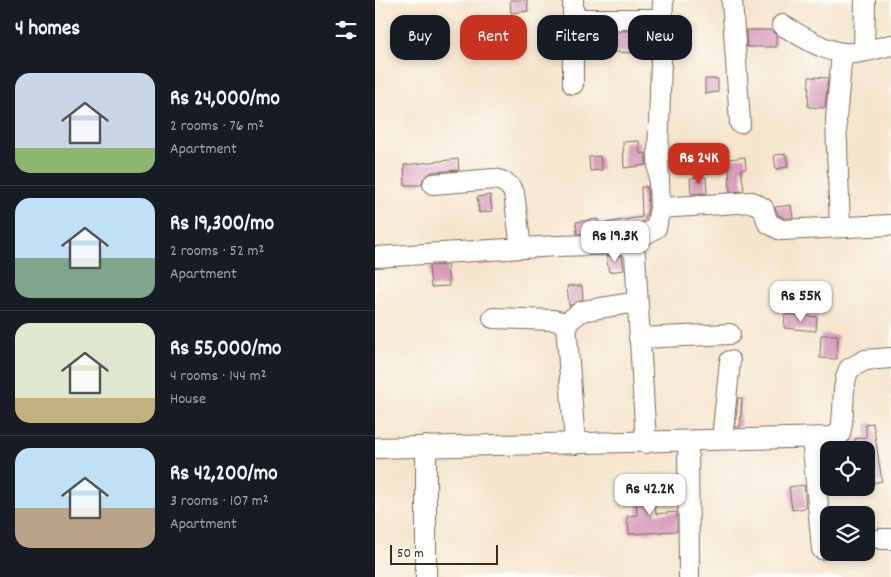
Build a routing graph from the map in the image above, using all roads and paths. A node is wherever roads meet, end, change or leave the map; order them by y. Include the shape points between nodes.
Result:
1 (732, 0) edge
2 (865, 0) edge
3 (574, 10) edge
4 (662, 10) edge
5 (782, 25) dead end
6 (891, 45) edge
7 (864, 51) junction
8 (842, 53) junction
9 (573, 84) dead end
10 (740, 123) dead end
11 (433, 184) dead end
12 (660, 208) junction
13 (891, 225) edge
14 (840, 227) junction
15 (628, 244) junction
16 (521, 248) junction
17 (375, 257) edge
18 (637, 302) junction
19 (493, 318) dead end
20 (566, 323) junction
21 (731, 334) dead end
22 (639, 338) junction
23 (891, 358) edge
24 (730, 361) dead end
25 (812, 438) junction
26 (722, 439) junction
27 (688, 441) junction
28 (646, 443) junction
29 (575, 444) junction
30 (426, 446) junction
31 (375, 448) edge
32 (820, 527) edge
33 (426, 577) edge
34 (689, 577) edge

1 - 10 street
2 - 7 street
3 - 4 street
3 - 9 street
4 - 12 street via 658,156
5 - 8 street
6 - 7 street
7 - 8 street
8 - 14 street via 836,119
11 - 16 street via 495,180 510,185 514,193
12 - 14 street via 752,202 763,208 768,223 781,230
12 - 15 street via 656,228
13 - 14 street
15 - 16 street
15 - 18 street via 635,254
16 - 17 street
18 - 20 street via 582,311
18 - 22 street
19 - 20 street
20 - 29 street
21 - 22 street
22 - 28 street
23 - 25 street via 865,360 849,369 843,382 840,434
24 - 26 street
25 - 26 street
25 - 32 street
26 - 27 street
27 - 28 street
27 - 34 street
28 - 29 street
29 - 30 street
30 - 31 street
30 - 33 street

